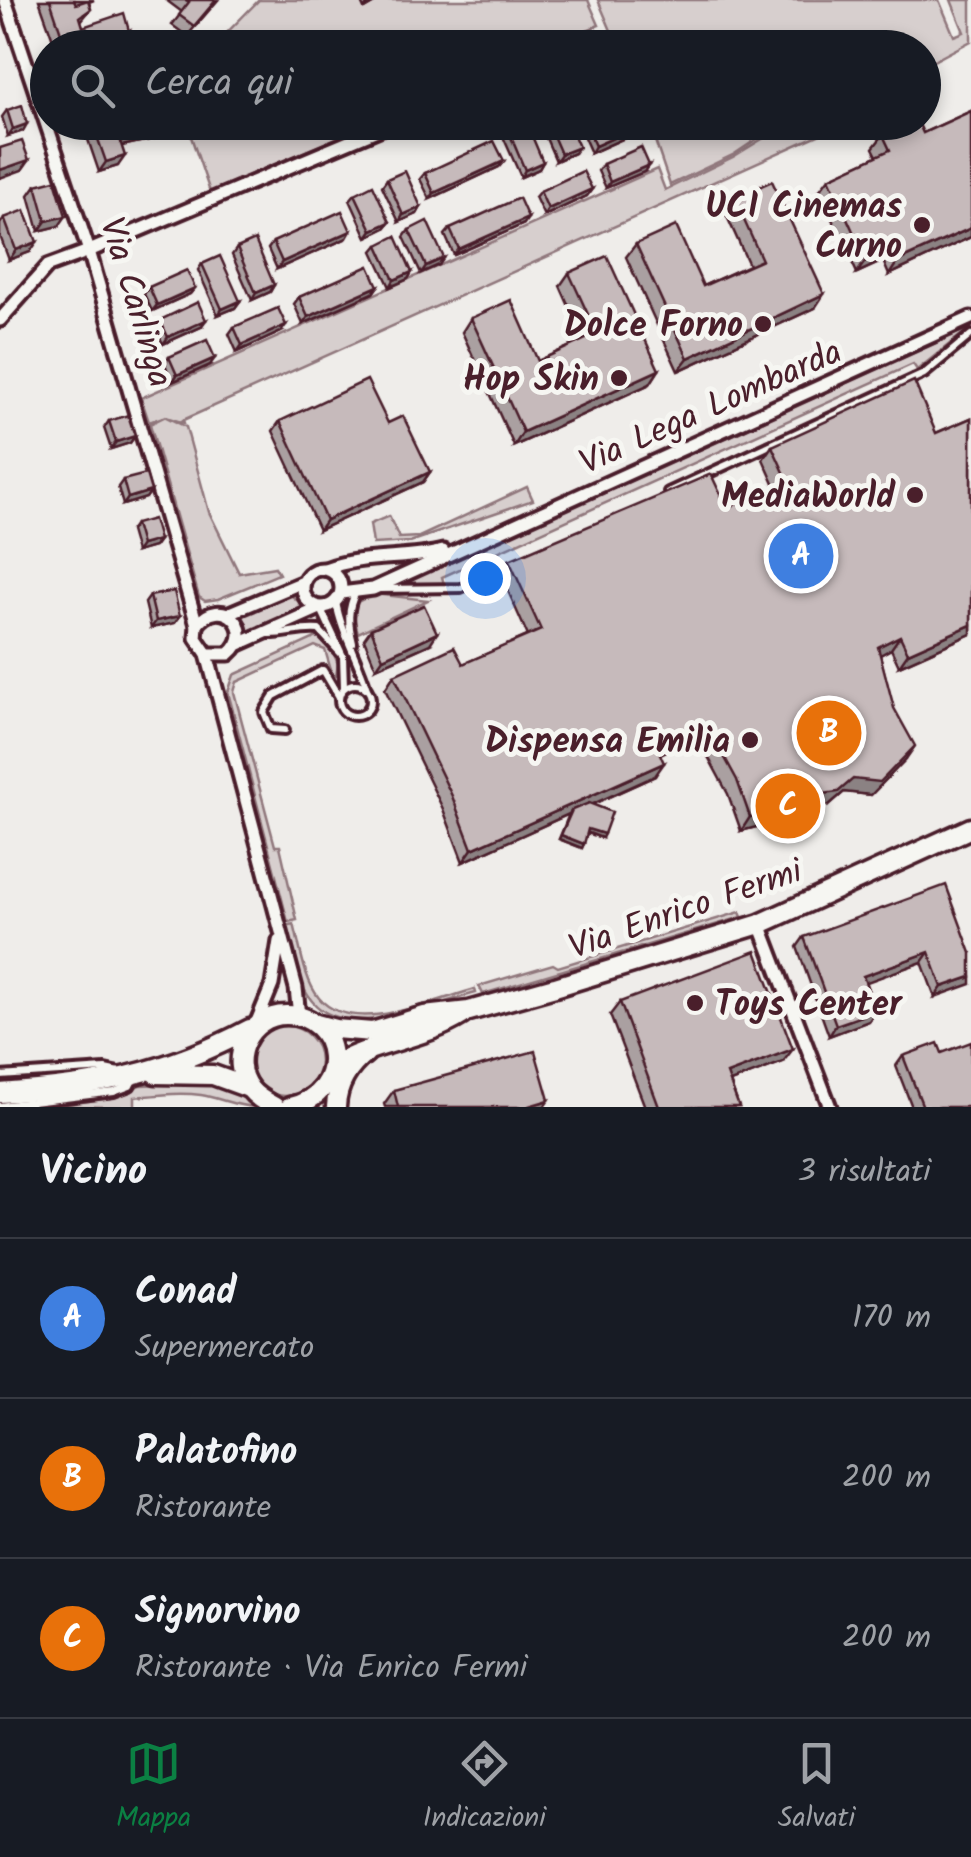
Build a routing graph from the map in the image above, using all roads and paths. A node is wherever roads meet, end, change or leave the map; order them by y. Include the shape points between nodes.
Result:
1 (4, 0) edge
2 (30, 77) edge
3 (51, 140) edge
4 (353, 140) edge
5 (89, 251) junction
6 (971, 318) edge
7 (0, 320) edge
8 (971, 335) edge
9 (657, 498) edge
10 (471, 543) junction
11 (514, 563) edge
12 (325, 569) junction
13 (303, 582) junction
14 (373, 589) junction
15 (357, 591) junction
16 (338, 597) junction
17 (320, 608) junction
18 (228, 614) junction
19 (197, 625) junction
20 (266, 634) junction
21 (238, 644) junction
22 (207, 654) junction
23 (343, 656) junction
24 (360, 663) junction
25 (344, 688) junction
26 (368, 690) junction
27 (339, 697) junction
28 (286, 730) dead end
29 (971, 828) edge
30 (760, 924) junction
31 (280, 937) junction
32 (469, 1011) junction
33 (307, 1020) junction
34 (255, 1027) junction
35 (375, 1047) junction
36 (330, 1074) junction
37 (140, 1075) junction
38 (0, 1076) edge
39 (248, 1088) junction
40 (0, 1093) edge
41 (43, 1104) edge
42 (0, 1106) edge
43 (18, 1106) edge
44 (281, 1107) edge
45 (334, 1107) edge
46 (830, 1107) edge

1 - 2 street, Via Carlinga
3 - 5 street, Via Carlinga
4 - 5 street
5 - 7 street via 48,266
5 - 19 street, Via Carlinga
6 - 10 street, Via Lega Lombarda
8 - 9 lane via 924,374
10 - 12 street, Via Lega Lombarda
10 - 14 street, Via Lega Lombarda
11 - 14 lane via 461,588
12 - 13 street, Via Lega Lombarda
12 - 16 street via 340,580
13 - 17 street via 305,599
13 - 18 street, Via Lega Lombarda
14 - 15 street, Via Lega Lombarda
15 - 16 street, Via Lega Lombarda
15 - 24 lane via 348,625
16 - 17 street, Via Lega Lombarda
16 - 24 lane via 339,620
17 - 20 street, Via Lega Lombarda
17 - 23 lane
18 - 19 street via 207,614
18 - 21 street via 240,630
19 - 22 street, Via Carlinga via 198,645
20 - 21 street, Via Lega Lombarda
20 - 23 lane via 318,630
21 - 22 street via 229,654
22 - 31 street, Via Carlinga
23 - 25 lane
24 - 26 lane
25 - 26 lane
25 - 27 lane
26 - 27 lane via 370,706 356,716 340,707
27 - 28 lane via 323,670 274,696 264,712 271,729
29 - 30 street, Via Enrico Fermi
30 - 32 street, Via Enrico Fermi
30 - 46 street
31 - 33 street, Via Carlinga
31 - 34 street, Via Carlinga via 272,985
32 - 33 street, Via Enrico Fermi via 372,1032
32 - 35 street, Via Enrico Fermi
33 - 34 street via 283,1014
33 - 36 street, Via Carlinga via 330,1043
34 - 37 street
34 - 39 street, Via Carlinga via 240,1056
35 - 36 street, Via Enrico Fermi
35 - 45 street, Via Carlinga via 345,1076
36 - 44 street via 318,1095
36 - 45 street, Via Carlinga
37 - 38 lane via 105,1069
37 - 39 street via 213,1075
37 - 40 street
37 - 41 lane via 114,1092
39 - 44 street
41 - 43 lane
42 - 43 lane

